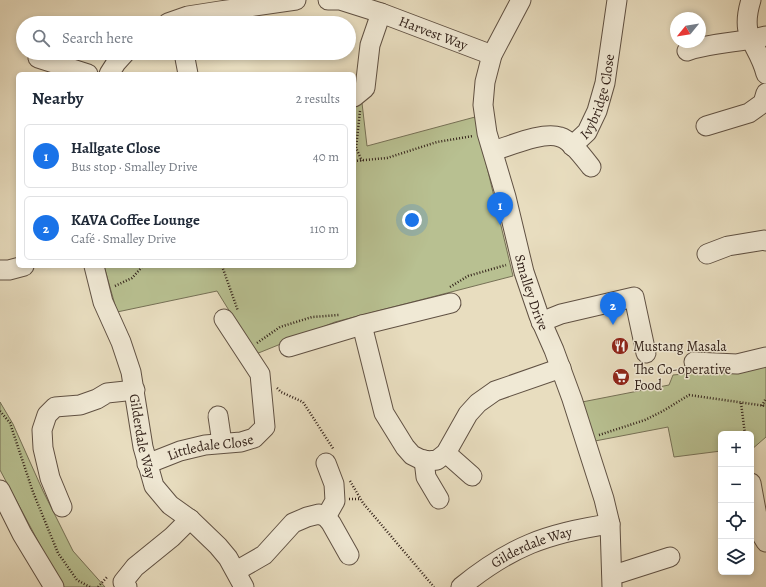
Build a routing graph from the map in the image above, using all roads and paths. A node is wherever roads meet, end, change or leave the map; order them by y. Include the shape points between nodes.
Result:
1 (296, 0) edge
2 (338, 0) edge
3 (521, 0) edge
4 (617, 0) edge
5 (751, 0) edge
6 (242, 4) edge
7 (381, 13) junction
8 (193, 16) edge
9 (758, 38) edge
10 (687, 51) dead end
11 (492, 55) junction
12 (44, 60) edge
13 (119, 60) edge
14 (185, 60) edge
15 (82, 72) edge
16 (110, 72) edge
17 (188, 72) edge
18 (766, 74) edge
19 (359, 92) edge
20 (766, 93) edge
21 (706, 126) dead end
22 (488, 133) junction
23 (572, 146) junction
24 (493, 151) junction
25 (356, 161) edge
26 (362, 161) junction
27 (591, 167) dead end
28 (766, 241) edge
29 (706, 254) dead end
30 (16, 268) edge
31 (94, 268) edge
32 (141, 268) edge
33 (0, 270) edge
34 (101, 297) junction
35 (451, 303) dead end
36 (224, 319) dead end
37 (541, 322) junction
38 (362, 325) junction
39 (289, 347) dead end
40 (646, 353) dead end
41 (766, 357) edge
42 (694, 362) dead end
43 (561, 368) junction
44 (135, 390) junction
45 (766, 398) edge
46 (741, 403) junction
47 (762, 406) junction
48 (766, 406) edge
49 (0, 411) edge
50 (218, 416) dead end
51 (745, 431) edge
52 (585, 439) junction
53 (222, 443) junction
54 (446, 453) junction
55 (424, 460) junction
56 (326, 463) dead end
57 (147, 464) junction
58 (472, 476) dead end
59 (0, 490) edge
60 (439, 499) dead end
61 (754, 499) edge
62 (62, 507) dead end
63 (326, 517) junction
64 (190, 519) junction
65 (610, 524) junction
66 (766, 542) edge
67 (349, 555) dead end
68 (670, 557) dead end
69 (240, 579) edge
70 (612, 580) edge
71 (125, 584) edge
72 (54, 587) edge
73 (90, 587) edge
74 (460, 587) edge

1 - 6 street
2 - 7 street, Harvest Way
3 - 11 street, Smalley Drive
4 - 23 street, Ivybridge Close via 605,83 597,111 587,132
5 - 9 street via 747,31
6 - 8 street
7 - 11 street, Harvest Way
7 - 19 street via 370,45
9 - 10 street via 703,46
9 - 18 street
11 - 22 street, Smalley Drive via 485,82 483,106
12 - 15 street
13 - 16 street
14 - 17 street
19 - 26 path via 360,119 356,148
20 - 21 street via 763,103 749,113
22 - 24 street, Smalley Drive
22 - 26 path via 437,142 387,158
23 - 24 street via 560,137 540,136
23 - 27 street
24 - 37 street, Smalley Drive via 524,272
25 - 26 path
28 - 29 street via 728,246
30 - 33 street
31 - 34 street
32 - 34 path via 132,278
34 - 44 street, Gilderdale Way via 127,359
35 - 38 street
36 - 53 street, Littledale Close via 260,374 265,427 254,438
37 - 40 street via 561,314 634,297
37 - 43 street, Smalley Drive
38 - 39 street
38 - 55 street via 384,413 405,448 412,455
41 - 42 street via 737,364
43 - 52 street, Smalley Drive
43 - 54 street via 487,396 468,414
44 - 57 street, Gilderdale Way
44 - 62 street via 107,393 80,405 48,402 42,430 43,448 50,478
45 - 47 path
46 - 47 path
46 - 51 path
46 - 52 path via 689,395 645,420
47 - 48 path
49 - 73 path via 10,423 33,492 58,553 78,580
50 - 53 street
52 - 65 street, Smalley Drive
53 - 57 street, Littledale Close via 192,448
54 - 55 street via 437,460
54 - 58 street
55 - 60 street via 426,477
56 - 63 street via 334,484 335,501
57 - 64 street, Gilderdale Way via 154,486 170,504
59 - 72 street via 22,534
61 - 66 street via 760,532
63 - 67 street
63 - 69 street via 320,514 293,523
64 - 69 street, Gilderdale Way via 218,546
64 - 71 street via 135,567
65 - 70 street, Smalley Drive
65 - 74 street, Gilderdale Way via 574,530 533,542 501,558
68 - 70 street via 620,573

